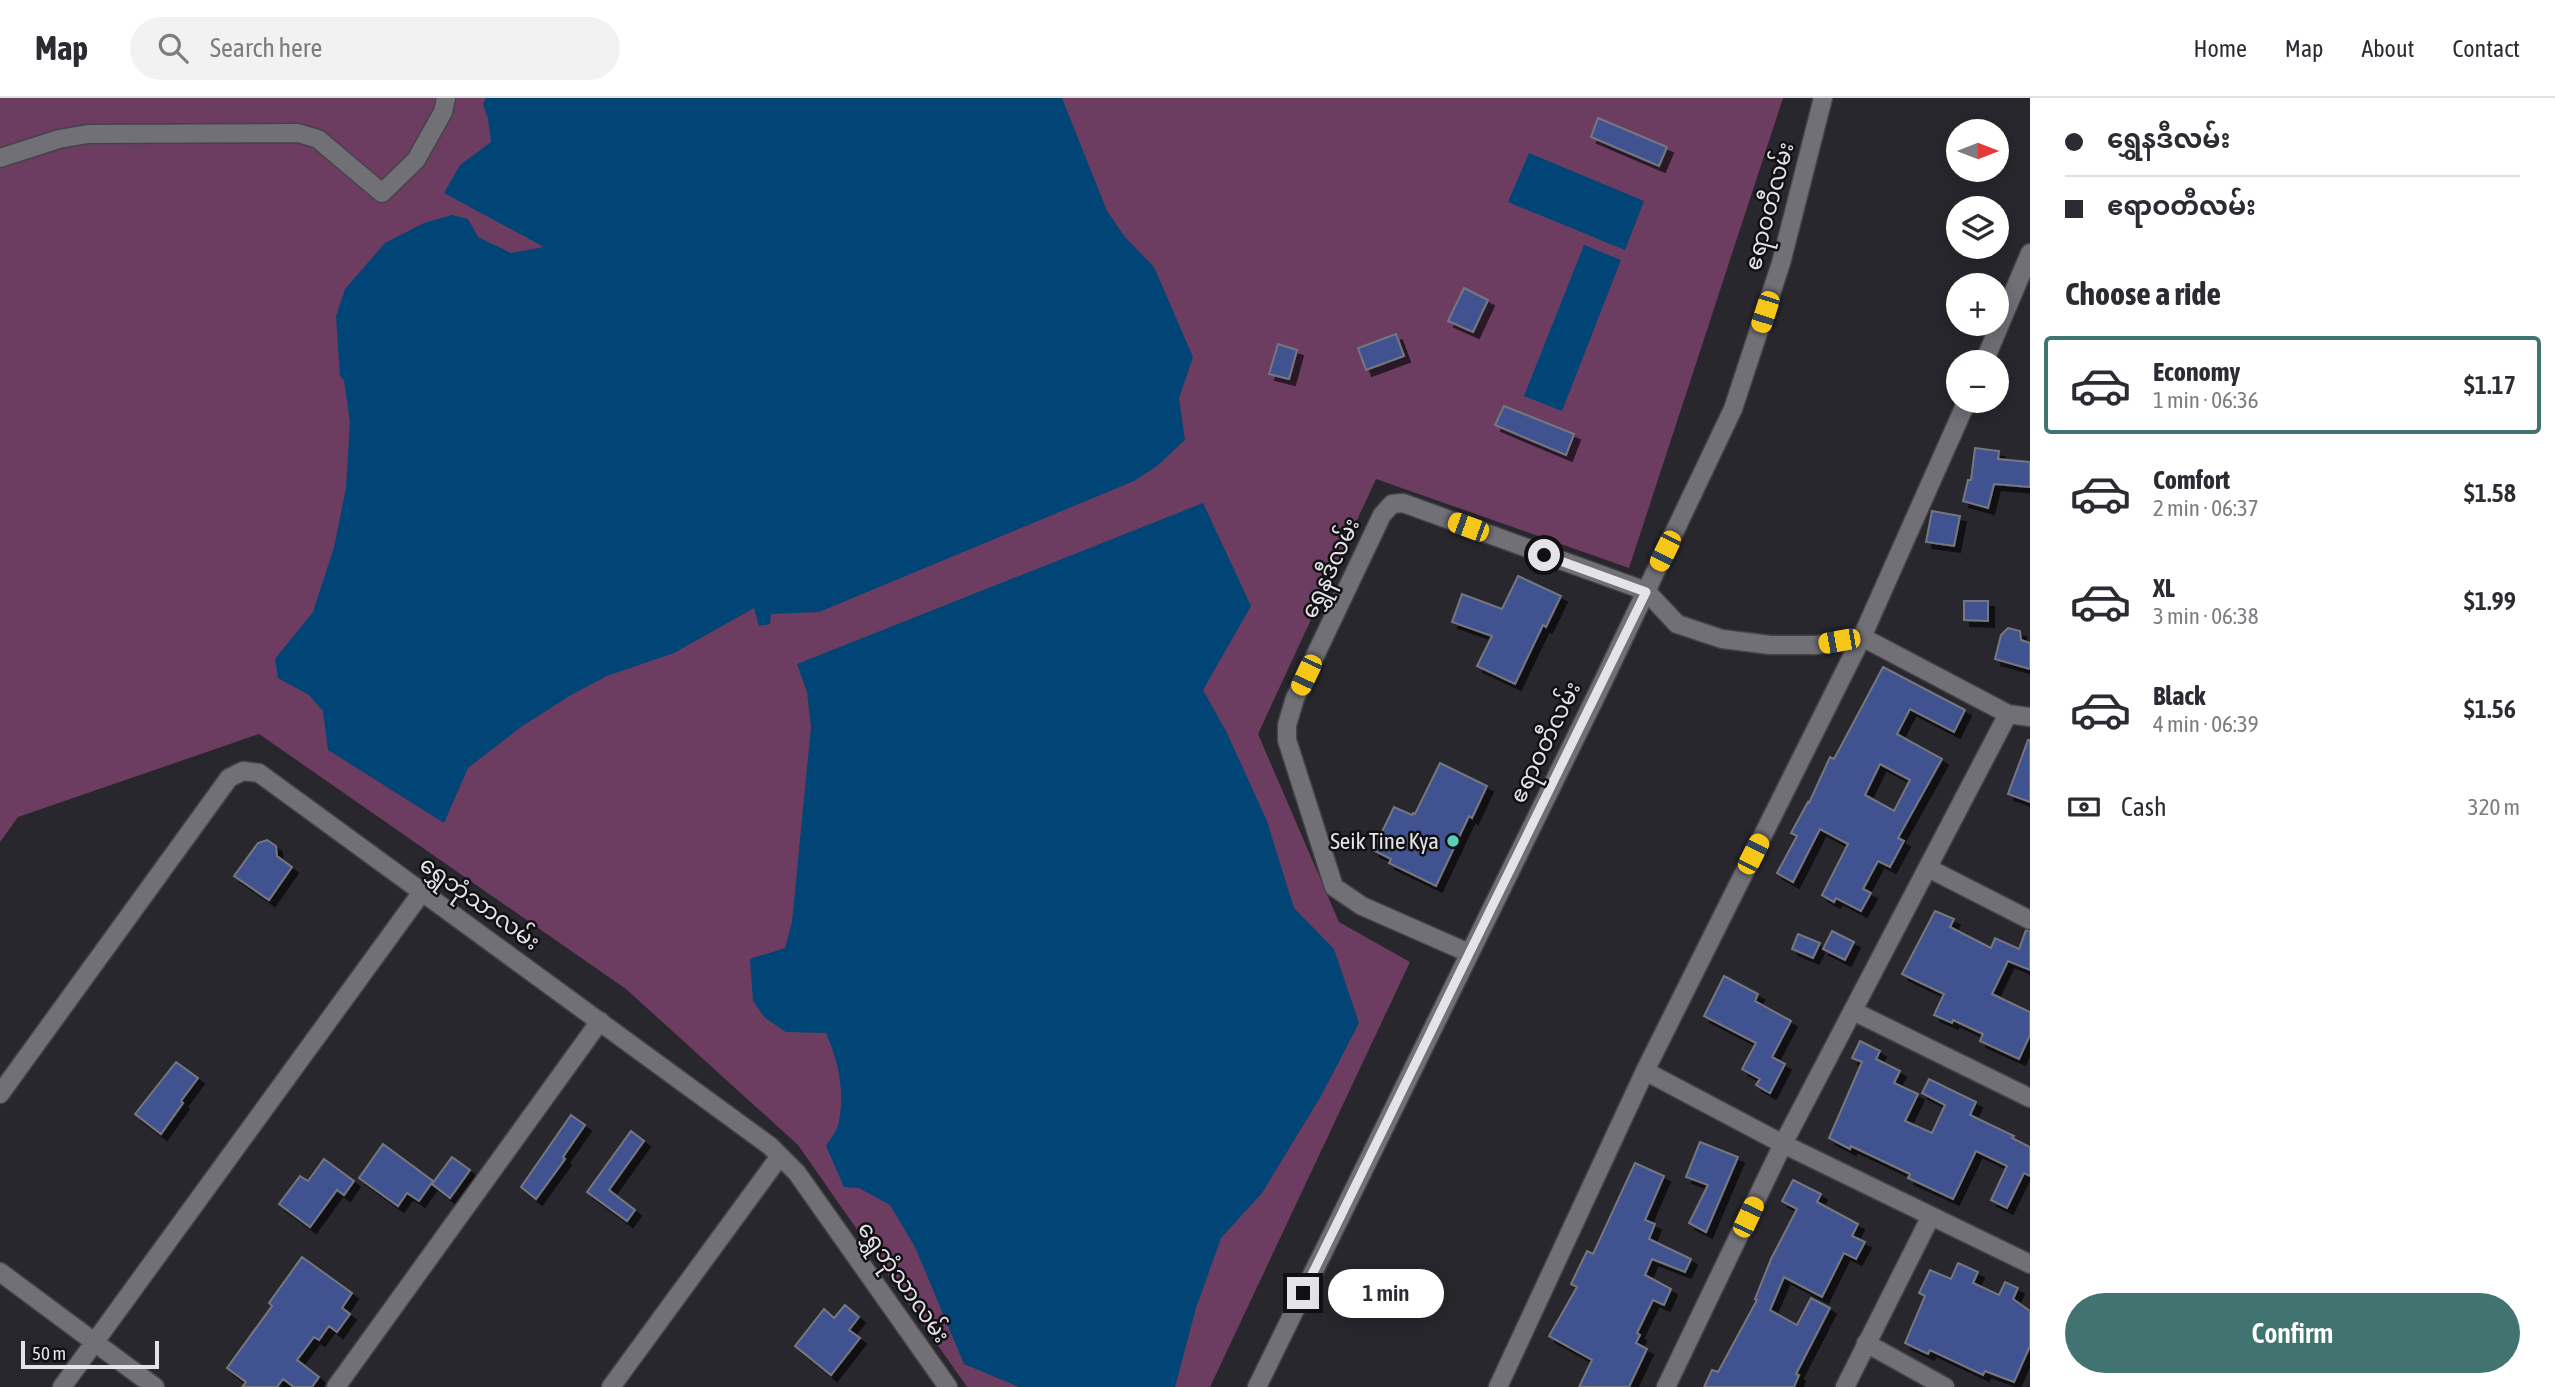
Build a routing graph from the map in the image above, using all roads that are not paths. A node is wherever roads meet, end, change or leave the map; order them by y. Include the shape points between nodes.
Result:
1 (446, 98) edge
2 (1823, 98) edge
3 (0, 158) edge
4 (2030, 253) edge
5 (1989, 350) edge
6 (1962, 413) edge
7 (1646, 592) junction
8 (1862, 637) junction
9 (2008, 714) junction
10 (2030, 717) edge
11 (1928, 868) junction
12 (422, 892) junction
13 (2030, 920) edge
14 (1469, 953) junction
15 (1853, 1011) junction
16 (600, 1021) junction
17 (1645, 1071) junction
18 (0, 1094) edge
19 (2030, 1098) edge
20 (1783, 1144) junction
21 (780, 1156) junction
22 (1931, 1216) junction
23 (2030, 1265) edge
24 (0, 1272) edge
25 (94, 1343) junction
26 (1866, 1343) junction
27 (62, 1387) edge
28 (155, 1387) edge
29 (336, 1387) edge
30 (611, 1387) edge
31 (948, 1387) edge
32 (1257, 1387) edge
33 (1498, 1387) edge
34 (1666, 1387) edge
35 (1845, 1387) edge
36 (1945, 1387) edge

1 - 3 street via 416,160 382,192 318,139 298,133 88,134
2 - 7 street, ဧရာဝတီလမ်း via 1781,263 1733,409
4 - 5 street
6 - 8 street
7 - 8 street via 1677,624 1722,639 1816,645
7 - 14 street, ဧရာဝတီလမ်း
7 - 14 street, ရွှေနဒီလမ်း via 1403,503 1392,504 1382,515 1295,698 1287,740 1334,887 1362,906
8 - 9 street
8 - 17 street
9 - 10 street
9 - 11 street
11 - 13 street
11 - 15 street
12 - 16 street, ရွှေဘုံသာလမ်း
12 - 18 street, ရွှေဘုံသာလမ်း via 259,773 235,774
12 - 25 street
14 - 32 street, ဧရာဝတီလမ်း
15 - 19 street
15 - 20 street
16 - 21 street, ရွှေဘုံသာလမ်း
16 - 29 street
17 - 20 street
17 - 33 street
20 - 22 street
20 - 34 street
21 - 30 street
21 - 31 street, ရွှေဘုံသာလမ်း via 797,1173
22 - 23 street
22 - 26 street
24 - 25 street
25 - 27 street
25 - 28 street
26 - 35 street
26 - 36 street

